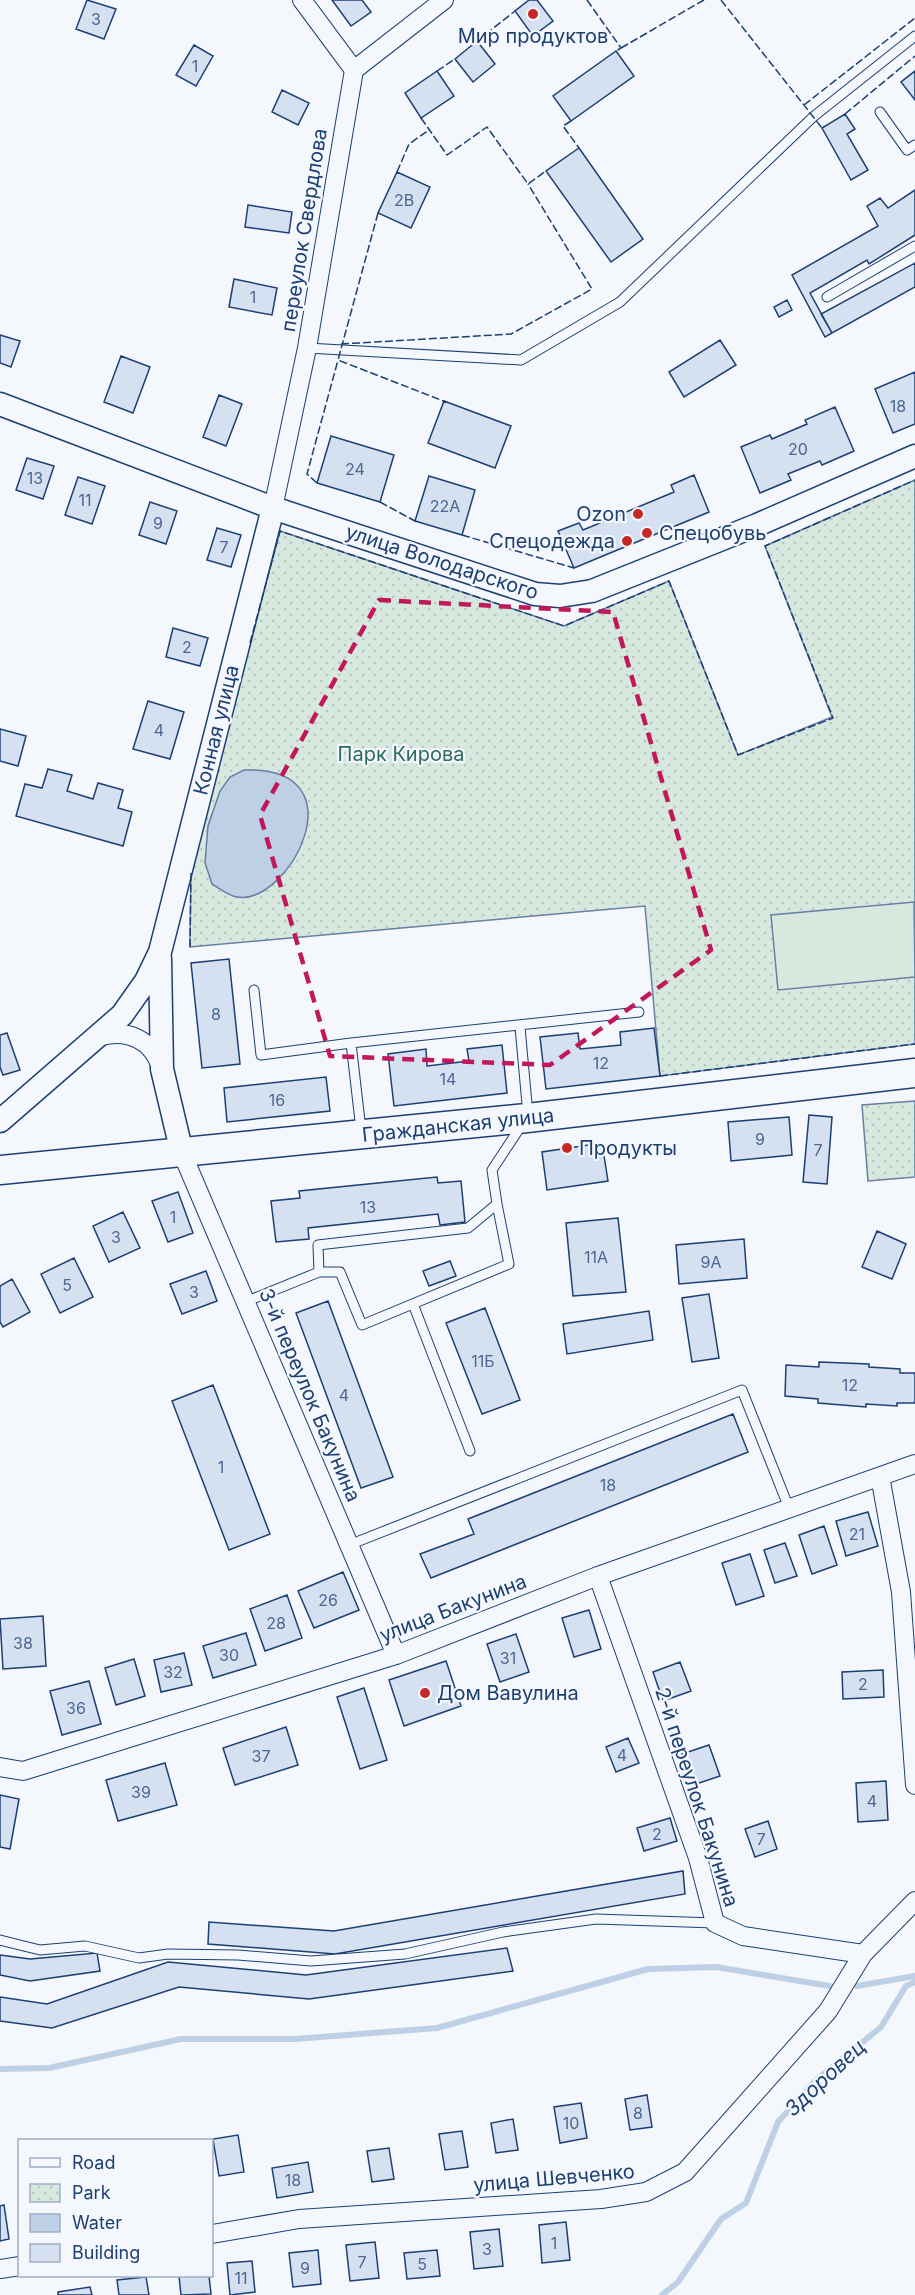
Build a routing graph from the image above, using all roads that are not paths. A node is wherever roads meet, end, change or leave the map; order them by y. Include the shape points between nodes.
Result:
1 (302, 0) edge
2 (444, 0) edge
3 (915, 36) edge
4 (354, 70) junction
5 (880, 112) dead end
6 (915, 146) edge
7 (915, 246) edge
8 (826, 297) dead end
9 (307, 348) junction
10 (0, 404) edge
11 (915, 456) edge
12 (273, 508) junction
13 (160, 952) junction
14 (254, 990) dead end
15 (639, 1012) dead end
16 (520, 1027) junction
17 (100, 1036) junction
18 (351, 1043) junction
19 (162, 1069) junction
20 (915, 1073) edge
21 (527, 1118) junction
22 (0, 1122) edge
23 (362, 1135) junction
24 (182, 1153) junction
25 (3, 1166) edge
26 (497, 1204) junction
27 (319, 1272) junction
28 (245, 1302) junction
29 (413, 1304) junction
30 (470, 1451) dead end
31 (915, 1464) edge
32 (880, 1476) junction
33 (789, 1508) junction
34 (349, 1545) junction
35 (598, 1576) junction
36 (396, 1655) junction
37 (0, 1767) edge
38 (915, 1785) edge
39 (915, 1901) edge
40 (715, 1923) junction
41 (0, 1940) edge
42 (863, 1954) junction
43 (213, 2234) edge
44 (18, 2266) edge
45 (0, 2269) edge

1 - 4 street
2 - 4 street
3 - 9 lane via 813,117 620,302 520,360
4 - 9 street, переулок Свердлова
5 - 6 lane via 907,150
7 - 8 lane
9 - 12 street, переулок Свердлова
10 - 12 street, улица Володарского
11 - 12 street, улица Володарского via 757,525 592,591 568,596 535,594
12 - 13 street, Конная улица
13 - 17 street, Конная улица via 136,998
13 - 19 street, Конная улица
14 - 18 lane via 261,1055
15 - 16 lane
16 - 18 lane
16 - 21 lane
17 - 19 street via 123,1033 143,1041
17 - 22 street, Конная улица
18 - 23 lane
19 - 24 street, Конная улица
20 - 21 main road, Гражданская улица
21 - 23 main road, Гражданская улица
21 - 26 lane via 492,1170
23 - 24 main road, Гражданская улица
24 - 25 main road, Гражданская улица
24 - 28 street, 3-й переулок Бакунина
26 - 27 lane via 468,1228 318,1245
26 - 29 lane via 509,1264
27 - 28 lane
27 - 29 lane via 340,1272 362,1325
28 - 34 street, 3-й переулок Бакунина
29 - 30 lane
31 - 32 street, улица Бакунина
32 - 33 street, улица Бакунина
32 - 38 street via 901,1592
33 - 34 lane via 742,1390
33 - 35 street, улица Бакунина
34 - 36 street, 3-й переулок Бакунина
35 - 36 street, улица Бакунина
35 - 40 street, 2-й переулок Бакунина via 698,1858
36 - 37 street, улица Бакунина via 23,1771
39 - 42 street, улица Шевченко
40 - 41 lane via 596,1919 503,1932 405,1954 310,1961 203,1954 139,1958 85,1946 40,1950
40 - 42 street, 2-й переулок Бакунина via 742,1936
42 - 43 street, улица Шевченко via 828,2011 685,2172 646,2192 601,2199 299,2219
44 - 45 street

